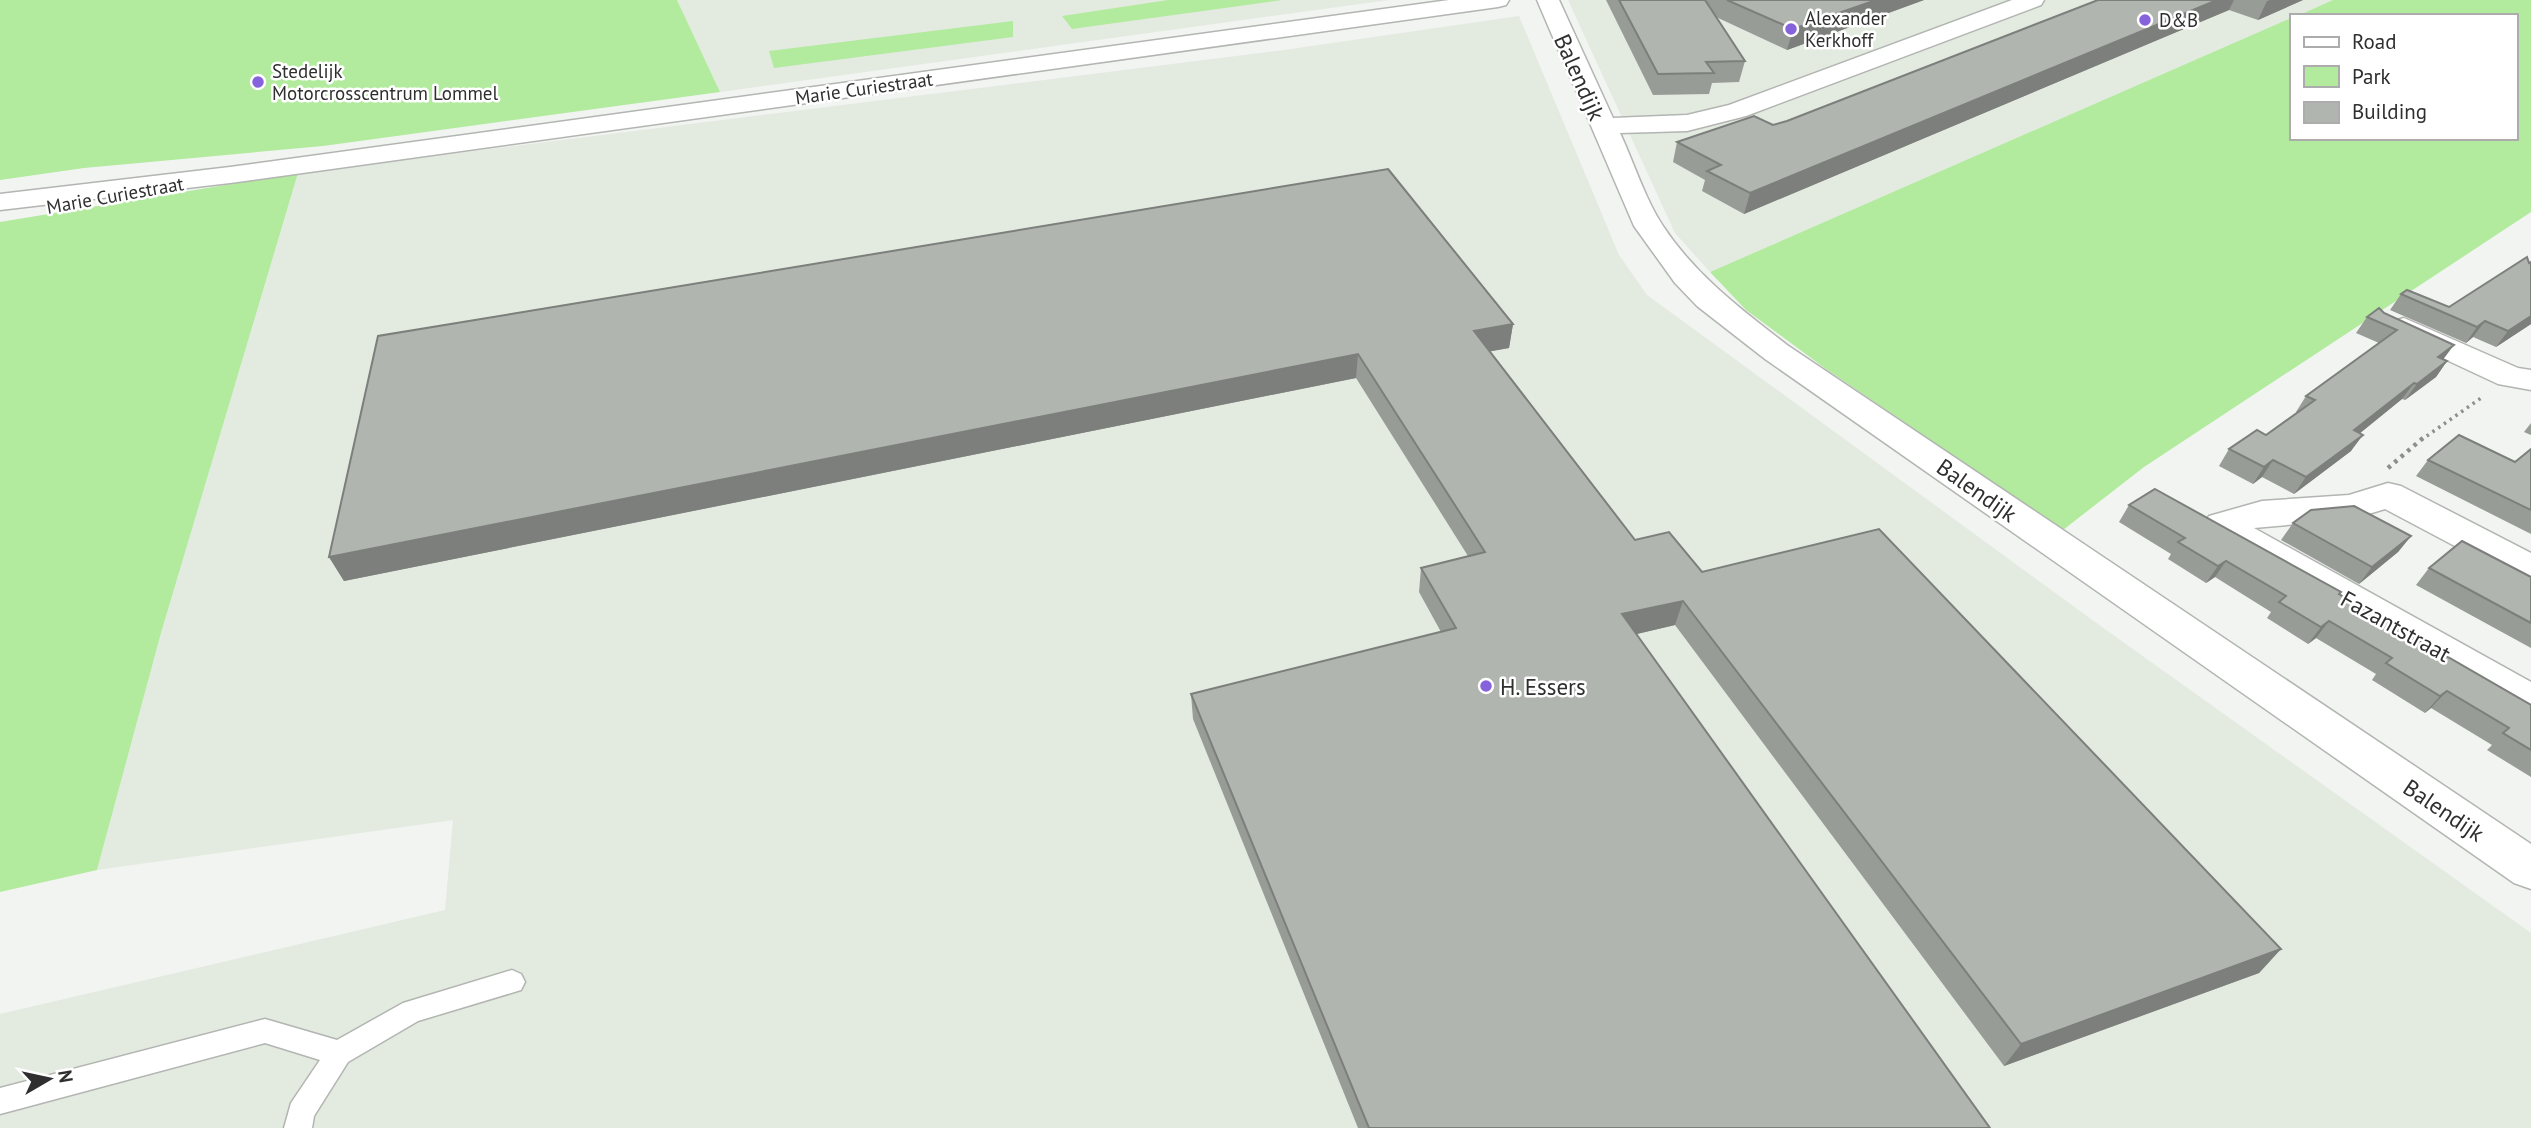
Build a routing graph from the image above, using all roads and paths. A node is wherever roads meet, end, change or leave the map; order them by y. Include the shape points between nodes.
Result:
1 (1498, 0) edge
2 (1548, 0) edge
3 (2033, 0) edge
4 (1602, 126) junction
5 (230, 175) junction
6 (0, 202) edge
7 (0, 214) edge
8 (2385, 320) edge
9 (2521, 378) edge
10 (2388, 495) junction
11 (2531, 569) edge
12 (2531, 702) edge
13 (2531, 869) edge
14 (512, 982) dead end
15 (339, 1053) junction
16 (0, 1101) edge
17 (298, 1128) edge

1 - 5 street, Marie Curiestraat
2 - 4 street, Balendijk
3 - 4 street via 1737,111 1687,123
4 - 13 street, Balendijk via 1648,226 1686,277 1737,323
5 - 6 street, Marie Curiestraat
5 - 7 street, Marie Curiestraat
8 - 9 street
9 - 10 path via 2437,427 2380,475
10 - 11 street
10 - 12 street, Fazantstraat via 2352,508 2262,513 2222,525
14 - 15 lane via 412,1011
15 - 16 lane via 265,1031
15 - 17 lane via 301,1112

